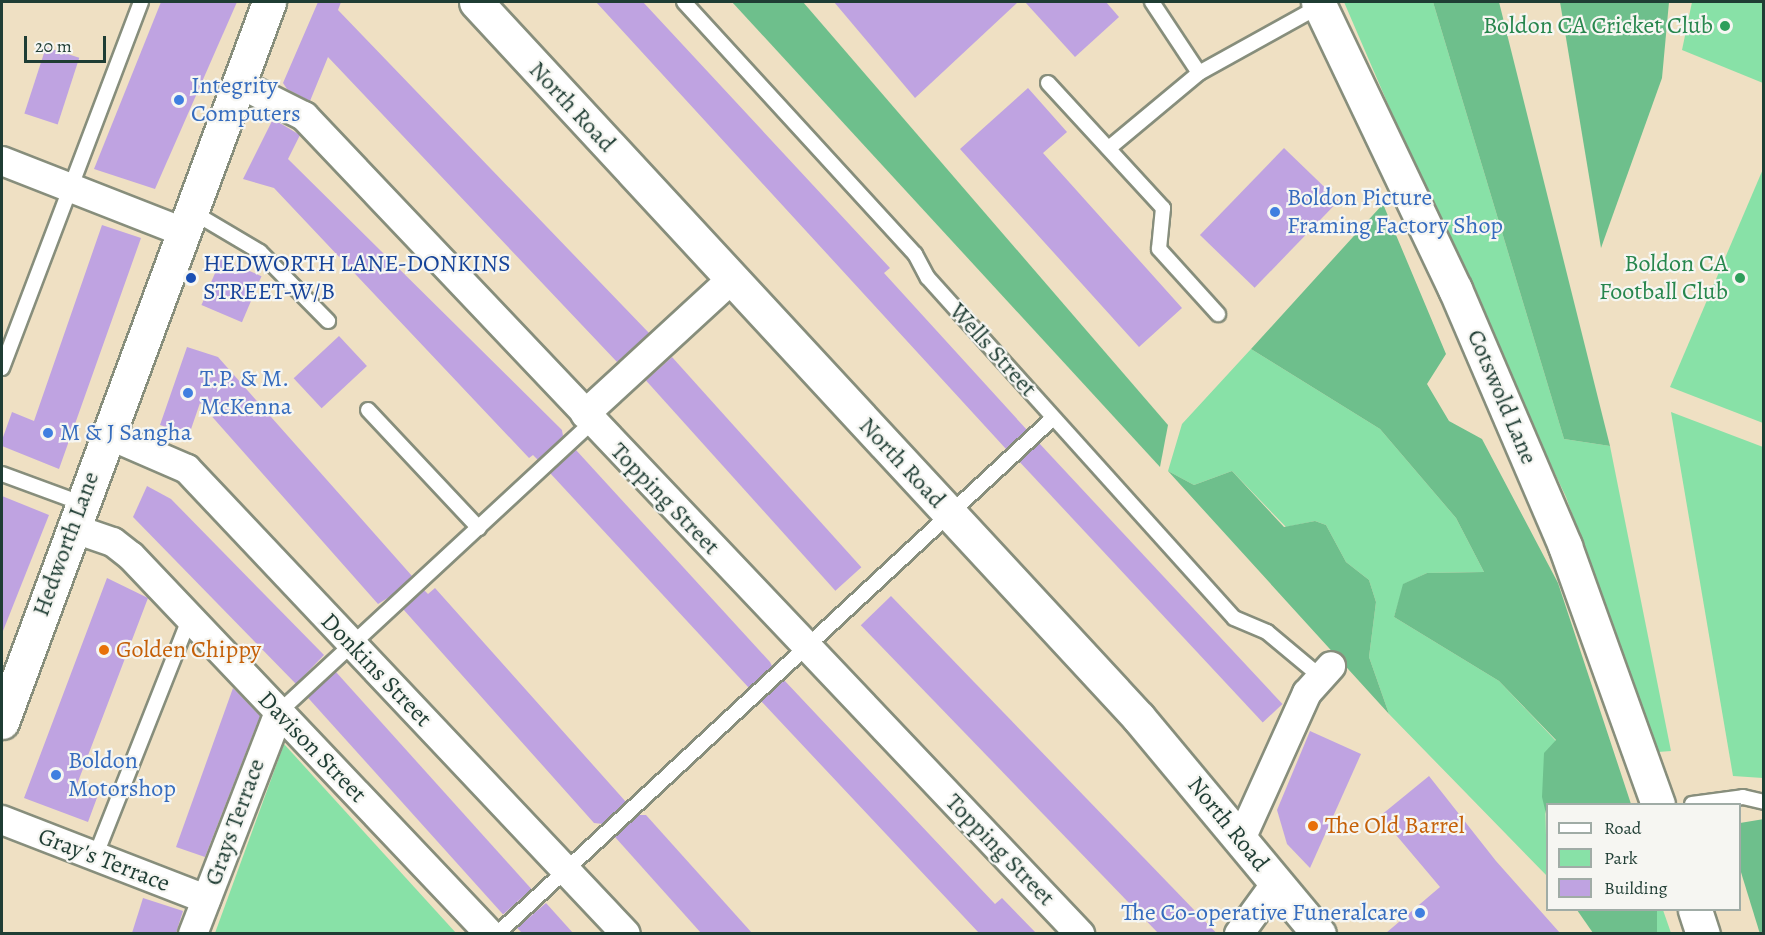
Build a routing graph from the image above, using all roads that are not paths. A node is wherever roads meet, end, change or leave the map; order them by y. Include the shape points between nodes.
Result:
1 (141, 2) edge
2 (269, 2) edge
3 (684, 2) edge
4 (1152, 2) edge
5 (479, 3) edge
6 (1319, 4) edge
7 (1199, 73) junction
8 (238, 83) junction
9 (1048, 83) dead end
10 (1109, 148) junction
11 (2, 160) edge
12 (71, 188) junction
13 (185, 221) junction
14 (732, 279) junction
15 (1218, 314) dead end
16 (328, 321) dead end
17 (2, 368) edge
18 (368, 410) dead end
19 (588, 418) junction
20 (1053, 418) junction
21 (106, 434) junction
22 (2, 474) edge
23 (948, 513) junction
24 (77, 516) junction
25 (479, 528) junction
26 (190, 617) junction
27 (352, 645) junction
28 (804, 645) junction
29 (1326, 671) joint
30 (279, 712) junction
31 (2, 722) edge
32 (1764, 802) edge
33 (1658, 803) edge
34 (1700, 803) edge
35 (2, 820) edge
36 (1241, 839) junction
37 (95, 857) junction
38 (566, 870) junction
39 (1276, 883) junction
40 (206, 899) junction
41 (1696, 911) edge
42 (193, 933) edge
43 (490, 933) edge
44 (497, 933) edge
45 (626, 933) edge
46 (1080, 933) edge
47 (1239, 933) edge
48 (1319, 933) edge
49 (1703, 933) edge

1 - 12 lane
2 - 8 street, Hedworth Lane
3 - 20 lane, Wells Street via 915,254 928,278
4 - 7 lane
5 - 14 street, North Road
6 - 7 lane
6 - 33 street, Cotswold Lane via 1455,289 1551,513
7 - 10 lane
8 - 13 street, Hedworth Lane
8 - 19 street, Topping Street via 298,110
9 - 10 lane
10 - 15 lane via 1163,208 1159,249
11 - 12 street
12 - 13 street
12 - 17 lane
13 - 16 lane via 260,252
13 - 21 street, Hedworth Lane
14 - 19 street
14 - 23 street, North Road
18 - 25 lane
19 - 25 lane
19 - 28 street, Topping Street
20 - 23 lane
20 - 29 lane, Wells Street via 1234,618 1267,632
21 - 24 street, Hedworth Lane
21 - 27 street, Donkins Street via 188,469
22 - 24 lane
23 - 28 lane
23 - 36 street, North Road via 1139,718
24 - 26 street, Davison Street via 121,547
24 - 31 street, Hedworth Lane
25 - 27 lane
26 - 30 street, Davison Street
26 - 37 lane
27 - 30 lane
27 - 38 street, Donkins Street
28 - 38 lane
28 - 46 street, Topping Street
29 - 36 street via 1307,693
30 - 40 street, Grays Terrace
30 - 43 street, Davison Street
32 - 34 lane via 1743,798
35 - 37 street, Gray's Terrace
36 - 39 street, North Road
37 - 40 street, Gray's Terrace
38 - 44 lane
38 - 45 street, Donkins Street
39 - 47 street
39 - 48 street, North Road
40 - 42 street, Grays Terrace
41 - 49 street

